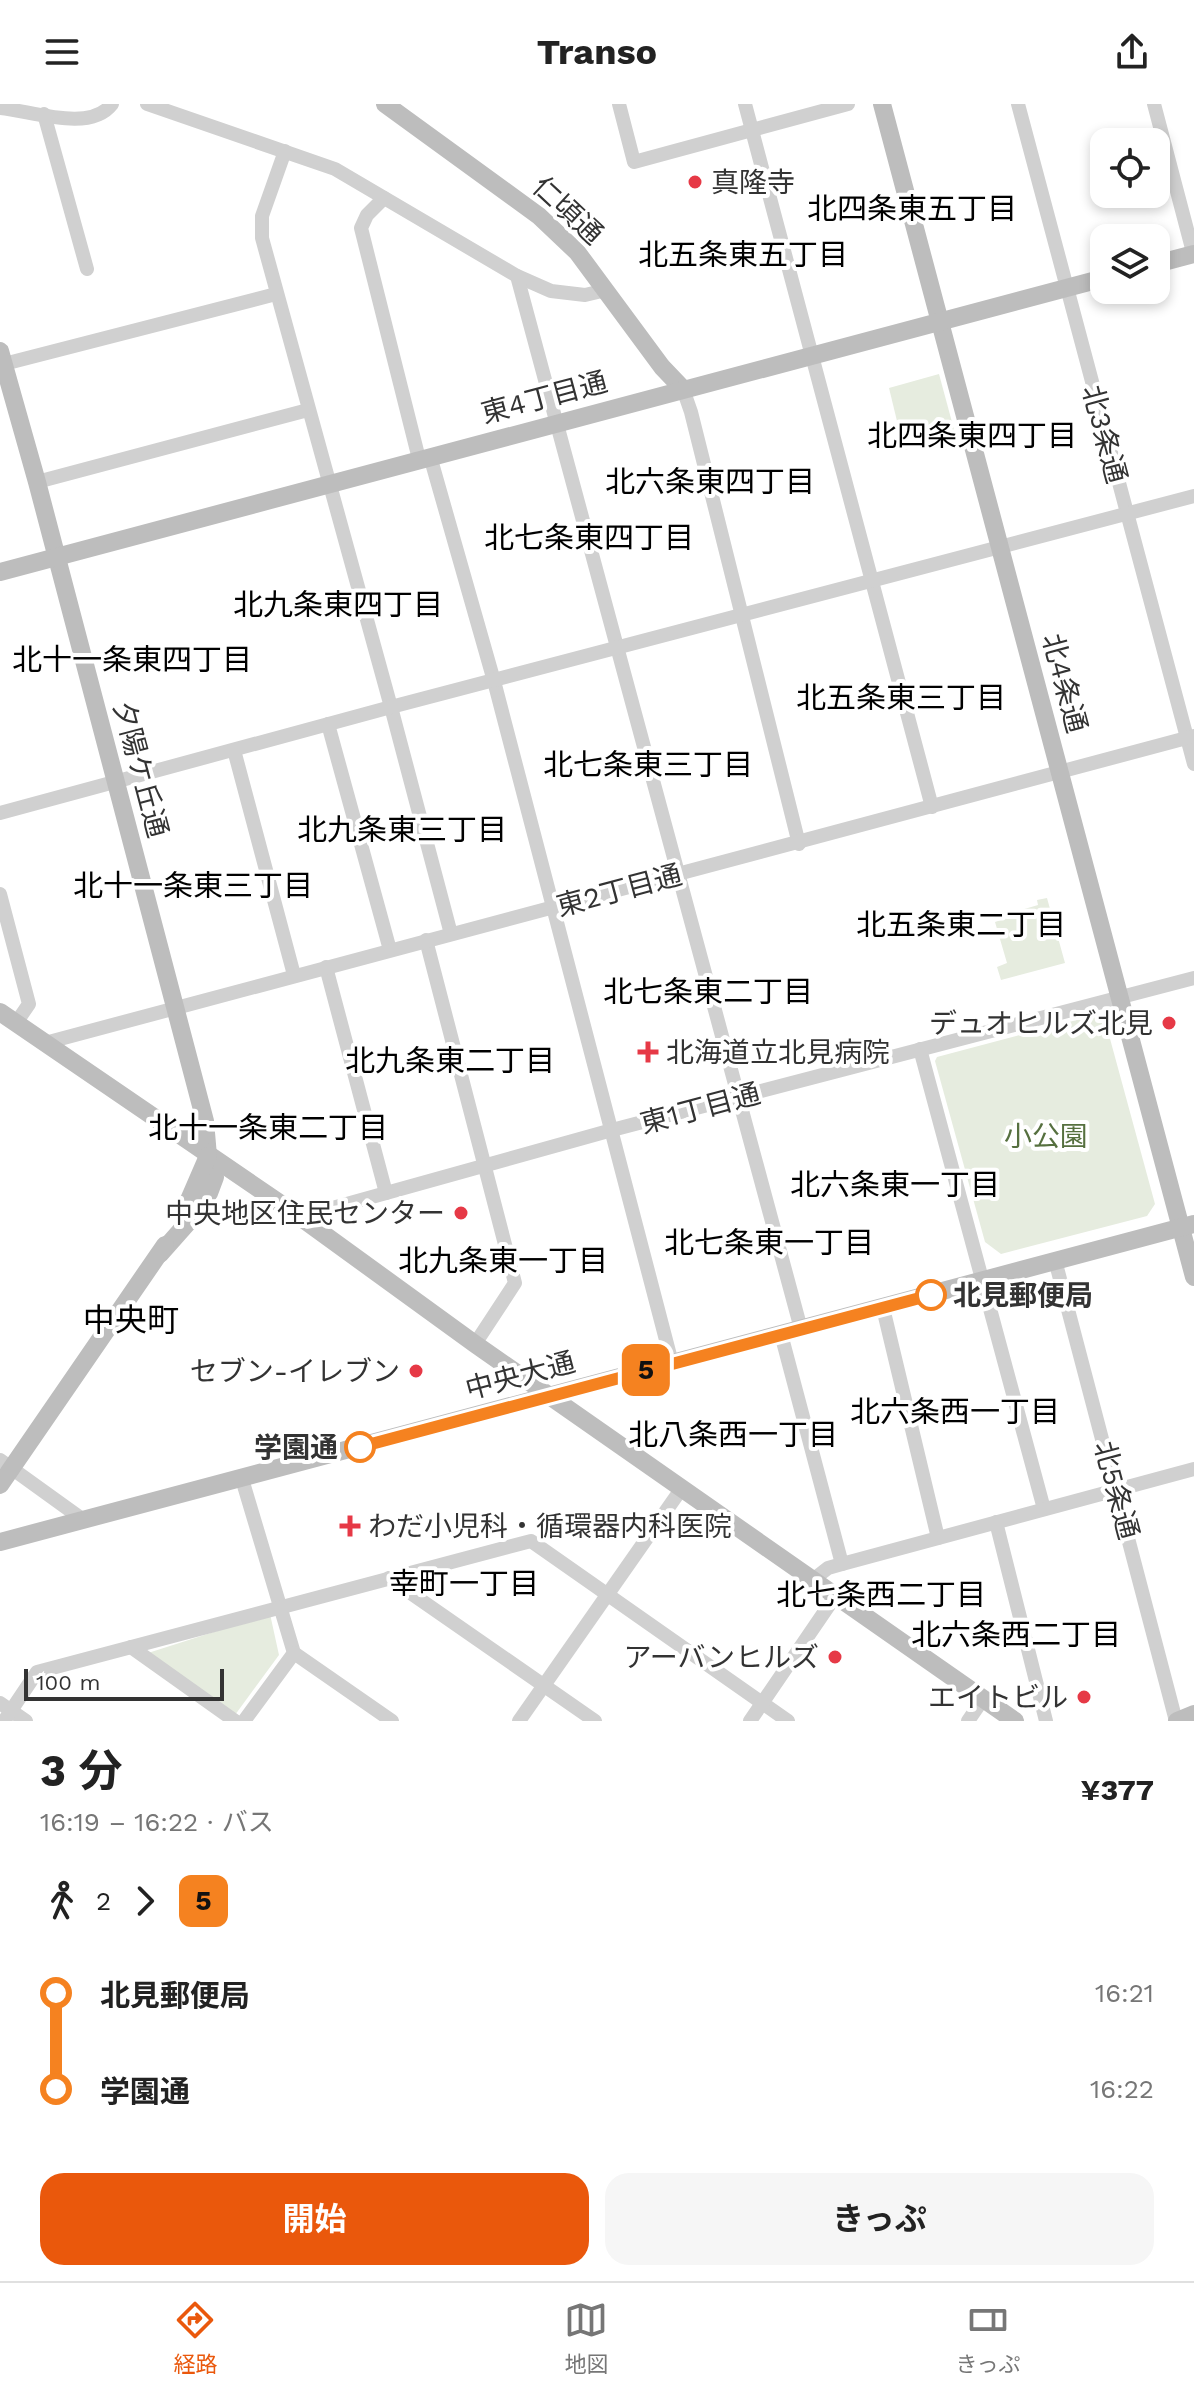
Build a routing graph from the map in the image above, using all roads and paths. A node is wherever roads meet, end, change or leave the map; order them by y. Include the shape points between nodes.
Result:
1 (112, 104) edge
2 (147, 104) edge
3 (385, 104) edge
4 (619, 104) edge
5 (745, 104) edge
6 (848, 104) edge
7 (882, 104) edge
8 (1018, 104) edge
9 (1154, 104) edge
10 (0, 108) edge
11 (44, 114) junction
12 (752, 131) junction
13 (285, 151) junction
14 (384, 198) junction
15 (1194, 255) edge
16 (1170, 261) edge
17 (87, 269) dead end
18 (517, 276) junction
19 (1090, 282) edge
20 (1066, 288) junction
21 (606, 290) junction
22 (276, 294) junction
23 (940, 322) junction
24 (812, 355) junction
25 (2, 358) edge
26 (683, 389) junction
27 (308, 410) junction
28 (558, 423) junction
29 (425, 458) junction
30 (37, 482) junction
31 (330, 483) junction
32 (1194, 496) edge
33 (1127, 513) junction
34 (1000, 546) junction
35 (57, 556) junction
36 (0, 572) edge
37 (873, 582) junction
38 (744, 616) junction
39 (619, 649) junction
40 (494, 681) junction
41 (391, 707) junction
42 (328, 724) junction
43 (1191, 737) edge
44 (234, 750) junction
45 (1194, 764) edge
46 (1060, 773) junction
47 (116, 783) junction
48 (932, 807) junction
49 (0, 813) edge
50 (799, 844) junction
51 (679, 875) junction
52 (0, 894) edge
53 (553, 908) junction
54 (451, 934) junction
55 (426, 940) junction
56 (390, 950) junction
57 (326, 967) junction
58 (294, 975) junction
59 (1194, 978) edge
60 (1119, 997) junction
61 (177, 1007) junction
62 (0, 1012) edge
63 (16, 1023) junction
64 (45, 1043) junction
65 (920, 1049) junction
66 (739, 1098) junction
67 (612, 1130) junction
68 (208, 1156) junction
69 (483, 1166) junction
70 (386, 1193) junction
71 (300, 1217) junction
72 (1188, 1226) edge
73 (1055, 1260) junction
74 (1194, 1277) edge
75 (983, 1282) junction
76 (883, 1308) junction
77 (801, 1329) junction
78 (781, 1334) junction
79 (475, 1344) junction
80 (672, 1363) junction
81 (549, 1396) junction
82 (6, 1464) edge
83 (1194, 1469) edge
84 (242, 1479) junction
85 (0, 1485) edge
86 (682, 1488) junction
87 (1118, 1490) junction
88 (1044, 1509) junction
89 (82, 1519) junction
90 (996, 1522) junction
91 (938, 1538) junction
92 (0, 1542) edge
93 (842, 1564) junction
94 (389, 1578) junction
95 (814, 1579) junction
96 (608, 1594) junction
97 (836, 1595) junction
98 (278, 1606) junction
99 (131, 1647) junction
100 (294, 1653) junction
101 (543, 1686) junction
102 (983, 1699) junction
103 (763, 1703) junction
104 (5, 1712) edge
105 (1194, 1714) edge
106 (26, 1721) edge
107 (235, 1721) edge
108 (244, 1721) edge
109 (392, 1721) edge
110 (519, 1721) edge
111 (595, 1721) edge
112 (750, 1721) edge
113 (788, 1721) edge
114 (968, 1721) edge
115 (1015, 1721) edge
116 (1046, 1721) edge
117 (1177, 1721) edge

1 - 11 street via 96,118
2 - 13 street
3 - 21 street, 仁頃通 via 539,216 577,252
4 - 12 street via 634,162
5 - 12 street
6 - 12 street
7 - 23 street, 北4条通
8 - 20 street, 北3条通
9 - 15 street
10 - 11 street
11 - 17 street
12 - 24 street
13 - 14 street via 335,169
13 - 22 street via 262,216
14 - 18 street
14 - 29 street via 361,228
15 - 16 street
18 - 21 street via 551,291 585,295
18 - 28 street
19 - 20 street, 東4丁目通
20 - 23 street, 東4丁目通
20 - 33 street, 北3条通
21 - 26 street, 仁頃通
22 - 25 street
22 - 27 street
23 - 24 street, 東4丁目通
23 - 34 street, 北4条通
24 - 26 street, 東4丁目通
24 - 37 street
25 - 30 street, 夕陽ケ丘通
26 - 28 street, 東4丁目通
26 - 38 street
27 - 30 street
27 - 31 street
28 - 29 street, 東4丁目通
28 - 39 street
29 - 31 street, 東4丁目通
29 - 40 street
30 - 35 street, 夕陽ケ丘通
31 - 35 street, 東4丁目通
31 - 41 street
32 - 33 street
33 - 34 street
33 - 43 street, 北3条通
34 - 37 street
34 - 46 street, 北4条通
35 - 36 street, 東4丁目通
35 - 47 street, 夕陽ケ丘通
37 - 38 street
37 - 48 street
38 - 39 street
38 - 50 street
39 - 40 street
39 - 51 street
40 - 41 street
40 - 53 street
41 - 42 street
41 - 54 street
42 - 44 street
42 - 56 street
43 - 45 street, 北3条通
43 - 46 street, 東2丁目通
44 - 47 street
44 - 58 street
46 - 48 street, 東2丁目通
46 - 60 street, 北4条通
47 - 49 street
47 - 61 street, 夕陽ケ丘通
48 - 50 street, 東2丁目通
50 - 51 street, 東2丁目通
51 - 53 street, 東2丁目通
51 - 66 street
52 - 63 street via 29,1004
53 - 54 street, 東2丁目通
53 - 67 street
54 - 55 street, 東2丁目通
55 - 56 street, 東2丁目通
55 - 69 street
56 - 57 street, 東2丁目通
57 - 58 street, 東2丁目通
57 - 70 street
58 - 61 street, 東2丁目通
59 - 60 street, 東1丁目通
60 - 65 street, 東1丁目通
60 - 72 street, 北4条通
61 - 64 street, 東2丁目通
61 - 68 street, 夕陽ケ丘通 via 205,1121
62 - 63 street
63 - 64 street
64 - 68 street
65 - 66 street, 東1丁目通
65 - 75 street
66 - 67 street, 東1丁目通
66 - 77 street
67 - 69 street, 東1丁目通
67 - 80 street
68 - 71 street
68 - 82 street, 夕陽ケ丘通 via 190,1202 160,1254
69 - 70 street, 東1丁目通
69 - 79 street via 515,1283
70 - 71 street, 東1丁目通
71 - 79 street
72 - 73 street, 中央大通
72 - 74 street, 北4条通
73 - 75 street, 中央大通
73 - 87 street, 北5条通
75 - 76 street, 中央大通
75 - 88 street
76 - 77 street, 中央大通
76 - 91 street
77 - 78 street, 中央大通
78 - 80 street, 中央大通
78 - 93 street
79 - 81 street
80 - 81 street, 中央大通
81 - 84 street, 中央大通
81 - 86 street
82 - 85 street, 夕陽ケ丘通
82 - 89 street
83 - 87 street
84 - 89 street, 中央大通
84 - 98 street
86 - 95 street
86 - 96 street
87 - 88 street
87 - 117 street, 北5条通
88 - 90 street
89 - 92 street, 中央大通
90 - 91 street
90 - 116 street
91 - 93 street
93 - 95 street
94 - 96 street via 531,1541
94 - 98 street
94 - 101 street
95 - 97 street
96 - 101 street
96 - 103 street
97 - 102 street
97 - 103 street
98 - 99 street
98 - 100 street
99 - 104 street via 37,1672
99 - 107 street
100 - 108 street
100 - 109 street
101 - 110 street
101 - 111 street
102 - 114 street
102 - 115 street
103 - 112 street
103 - 113 street
104 - 106 street
105 - 117 street

